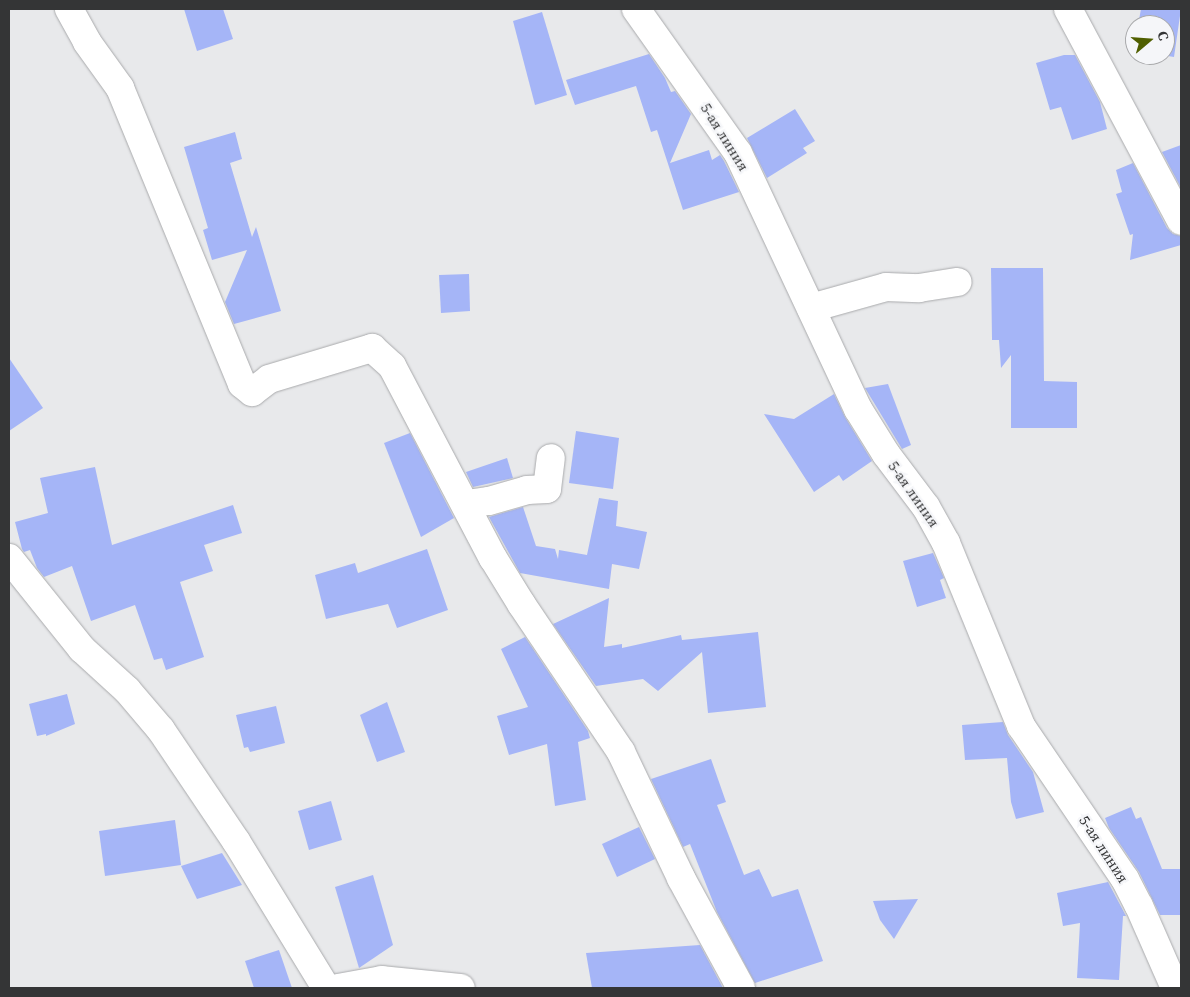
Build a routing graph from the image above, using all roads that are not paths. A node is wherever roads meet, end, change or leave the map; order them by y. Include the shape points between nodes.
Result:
1 (69, 9) edge
2 (636, 9) edge
3 (1068, 9) edge
4 (1181, 221) edge
5 (958, 282) dead end
6 (810, 308) junction
7 (552, 458) dead end
8 (466, 504) junction
9 (9, 558) edge
10 (326, 988) edge
11 (338, 988) edge
12 (461, 988) edge
13 (741, 988) edge
14 (1175, 988) edge

1 - 8 street via 86,42 120,88 242,384 252,392 269,379 372,348 392,366
2 - 6 street, 5-ая линия via 738,153
3 - 4 street
5 - 6 street via 919,288 886,287
6 - 14 street, 5-ая линия via 858,409 886,454 926,507 946,543 1021,726 1125,879
7 - 8 street via 547,489 527,490
8 - 13 street via 493,558 522,605 621,752 681,878
9 - 10 street via 82,649 127,690 161,730 236,841
11 - 12 street via 382,980

